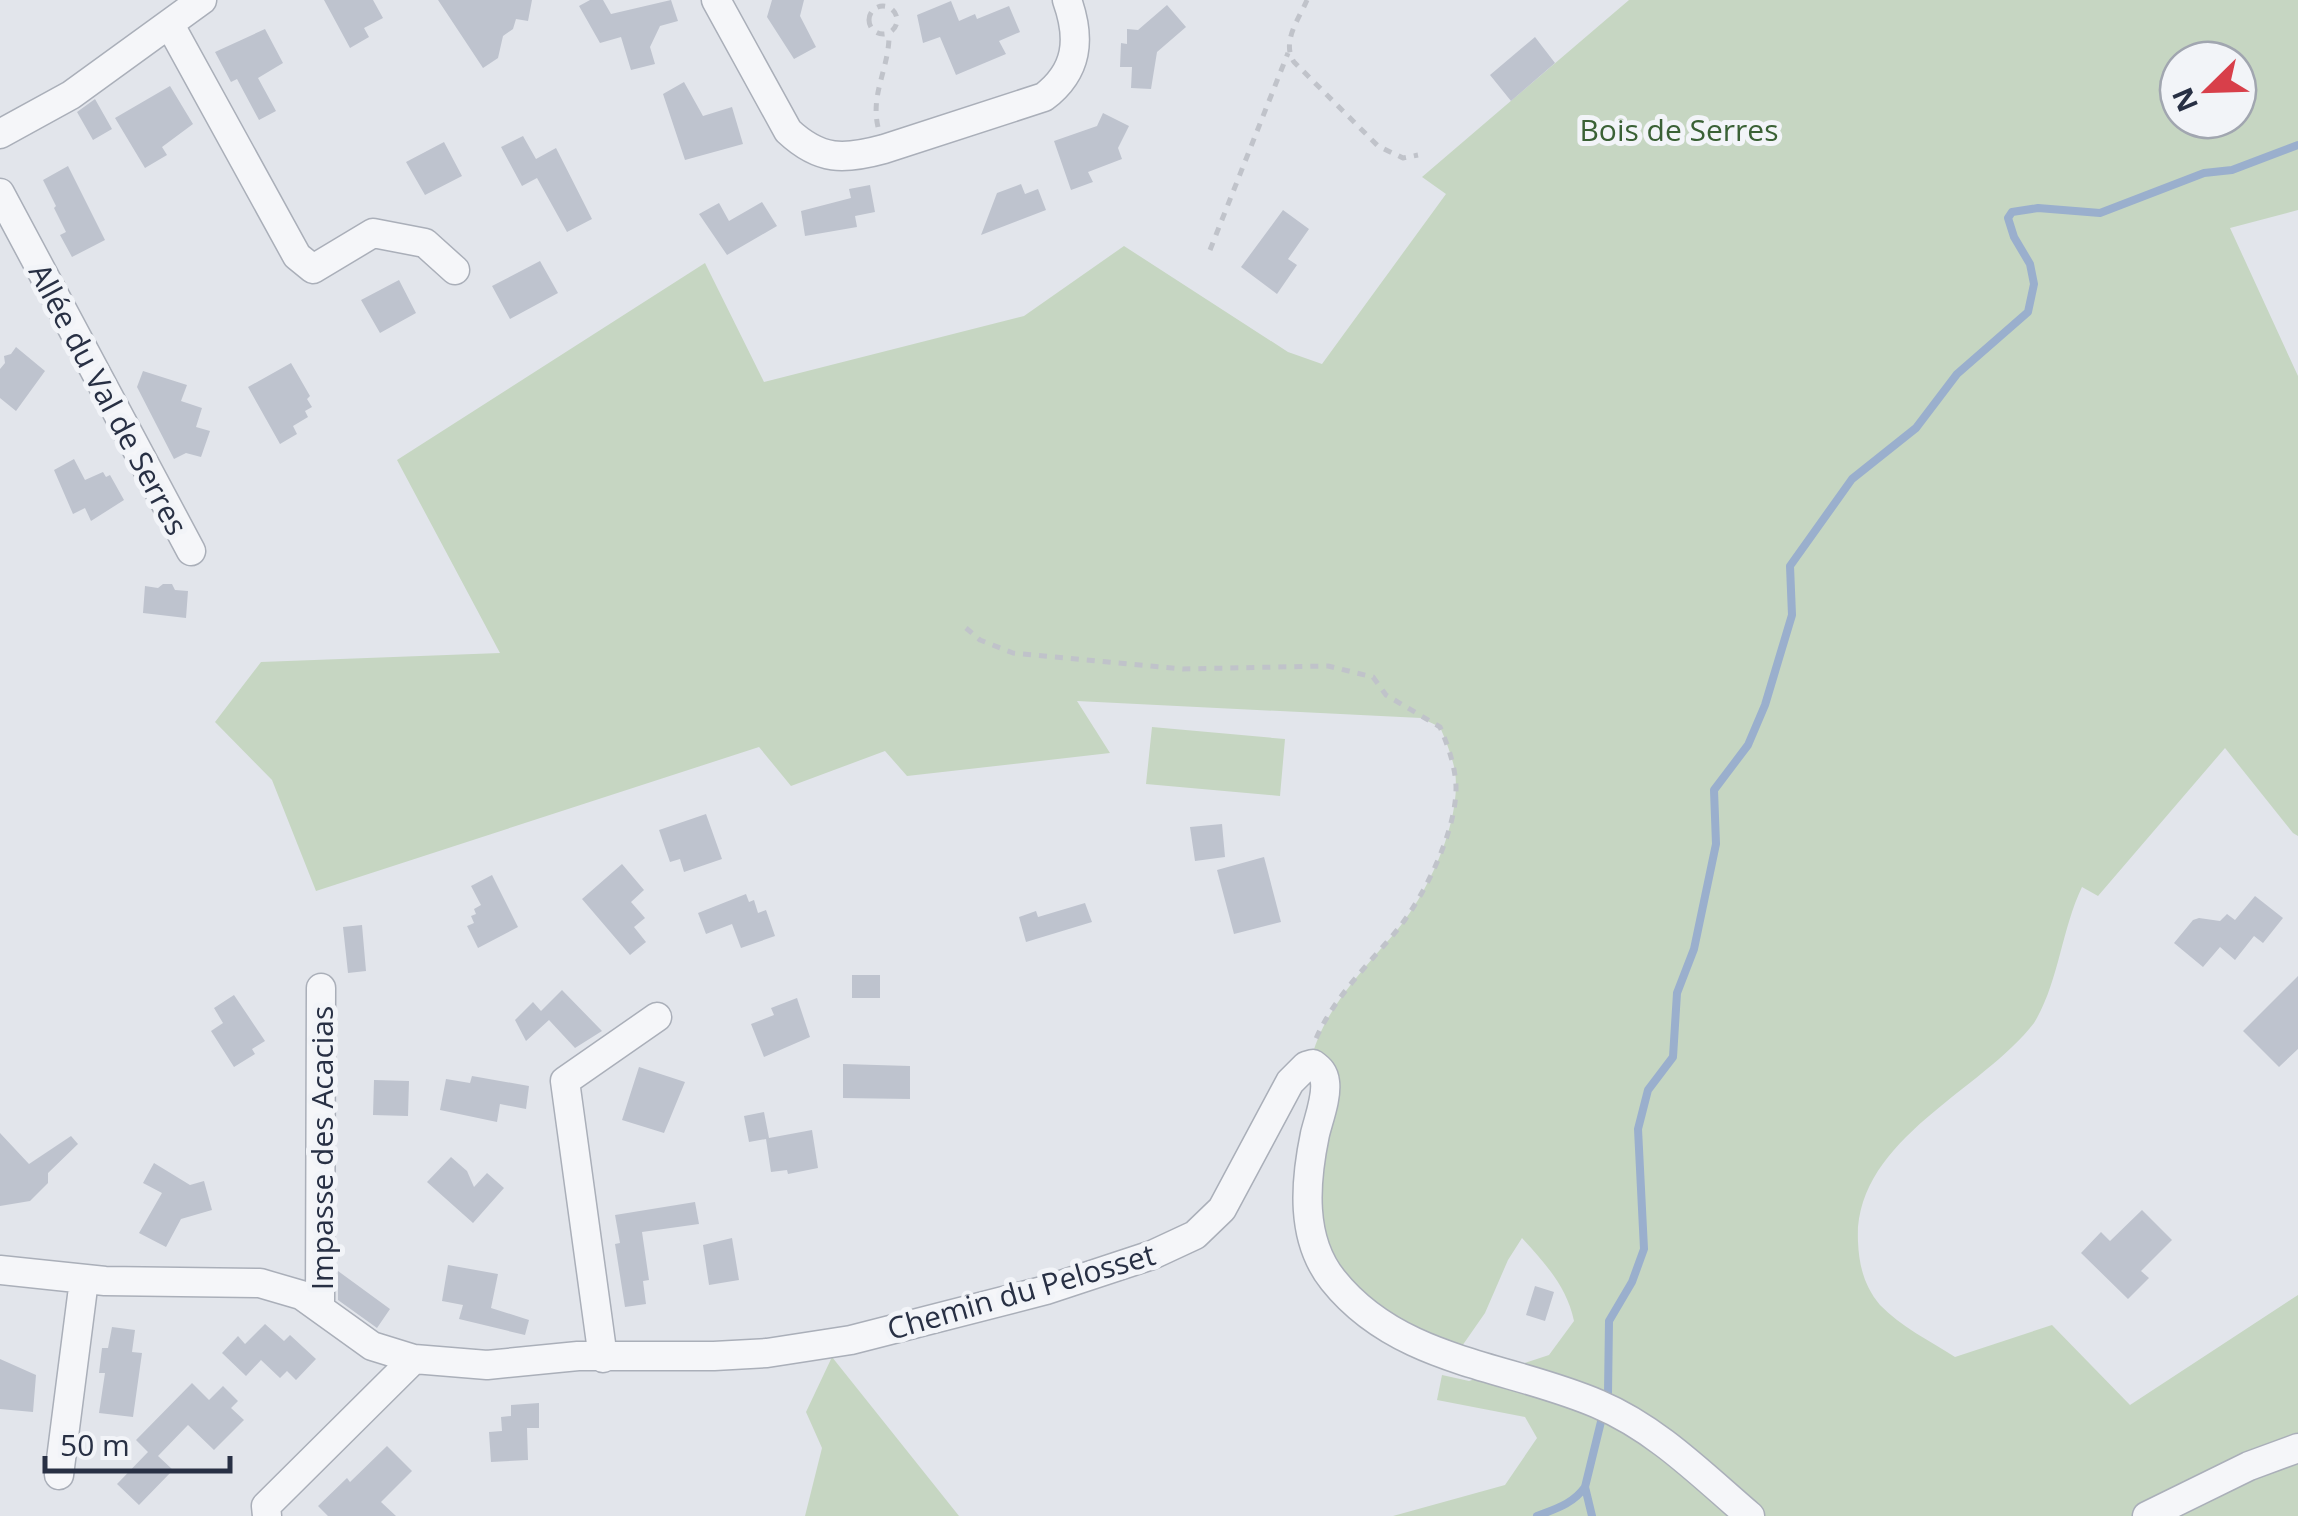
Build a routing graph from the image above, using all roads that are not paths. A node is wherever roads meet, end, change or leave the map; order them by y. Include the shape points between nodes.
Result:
1 (202, 0) edge
2 (716, 0) edge
3 (1067, 0) edge
4 (170, 25) junction
5 (0, 134) edge
6 (0, 193) edge
7 (455, 270) dead end
8 (190, 551) dead end
9 (321, 988) dead end
10 (657, 1017) dead end
11 (0, 1270) edge
12 (84, 1280) junction
13 (320, 1307) junction
14 (603, 1358) junction
15 (414, 1359) junction
16 (2298, 1448) edge
17 (60, 1475) dead end
18 (267, 1516) edge
19 (1750, 1516) edge
20 (2146, 1516) edge

1 - 4 street
2 - 3 street via 788,131 805,147 840,157 1044,97 1070,69 1076,37
4 - 5 street via 71,95
4 - 7 street via 297,256 313,268 373,233 425,243
6 - 8 street, Allée du Val de Serres
9 - 13 street, Impasse des Acacias
10 - 14 street via 565,1081
11 - 12 street, Chemin du Pelosset
12 - 13 street, Chemin du Pelosset via 260,1283
12 - 17 street
13 - 15 street, Chemin du Pelosset via 372,1346
14 - 15 street, Chemin du Pelosset via 487,1364
14 - 19 street, Chemin du Pelosset via 767,1353 851,1340 1046,1290 1164,1250 1195,1235 1222,1209 1290,1082 1310,1064 1321,1070 1326,1087 1310,1168 1309,1228 1333,1280 1398,1334 1603,1406 1658,1437
15 - 18 street via 266,1506
16 - 20 street

